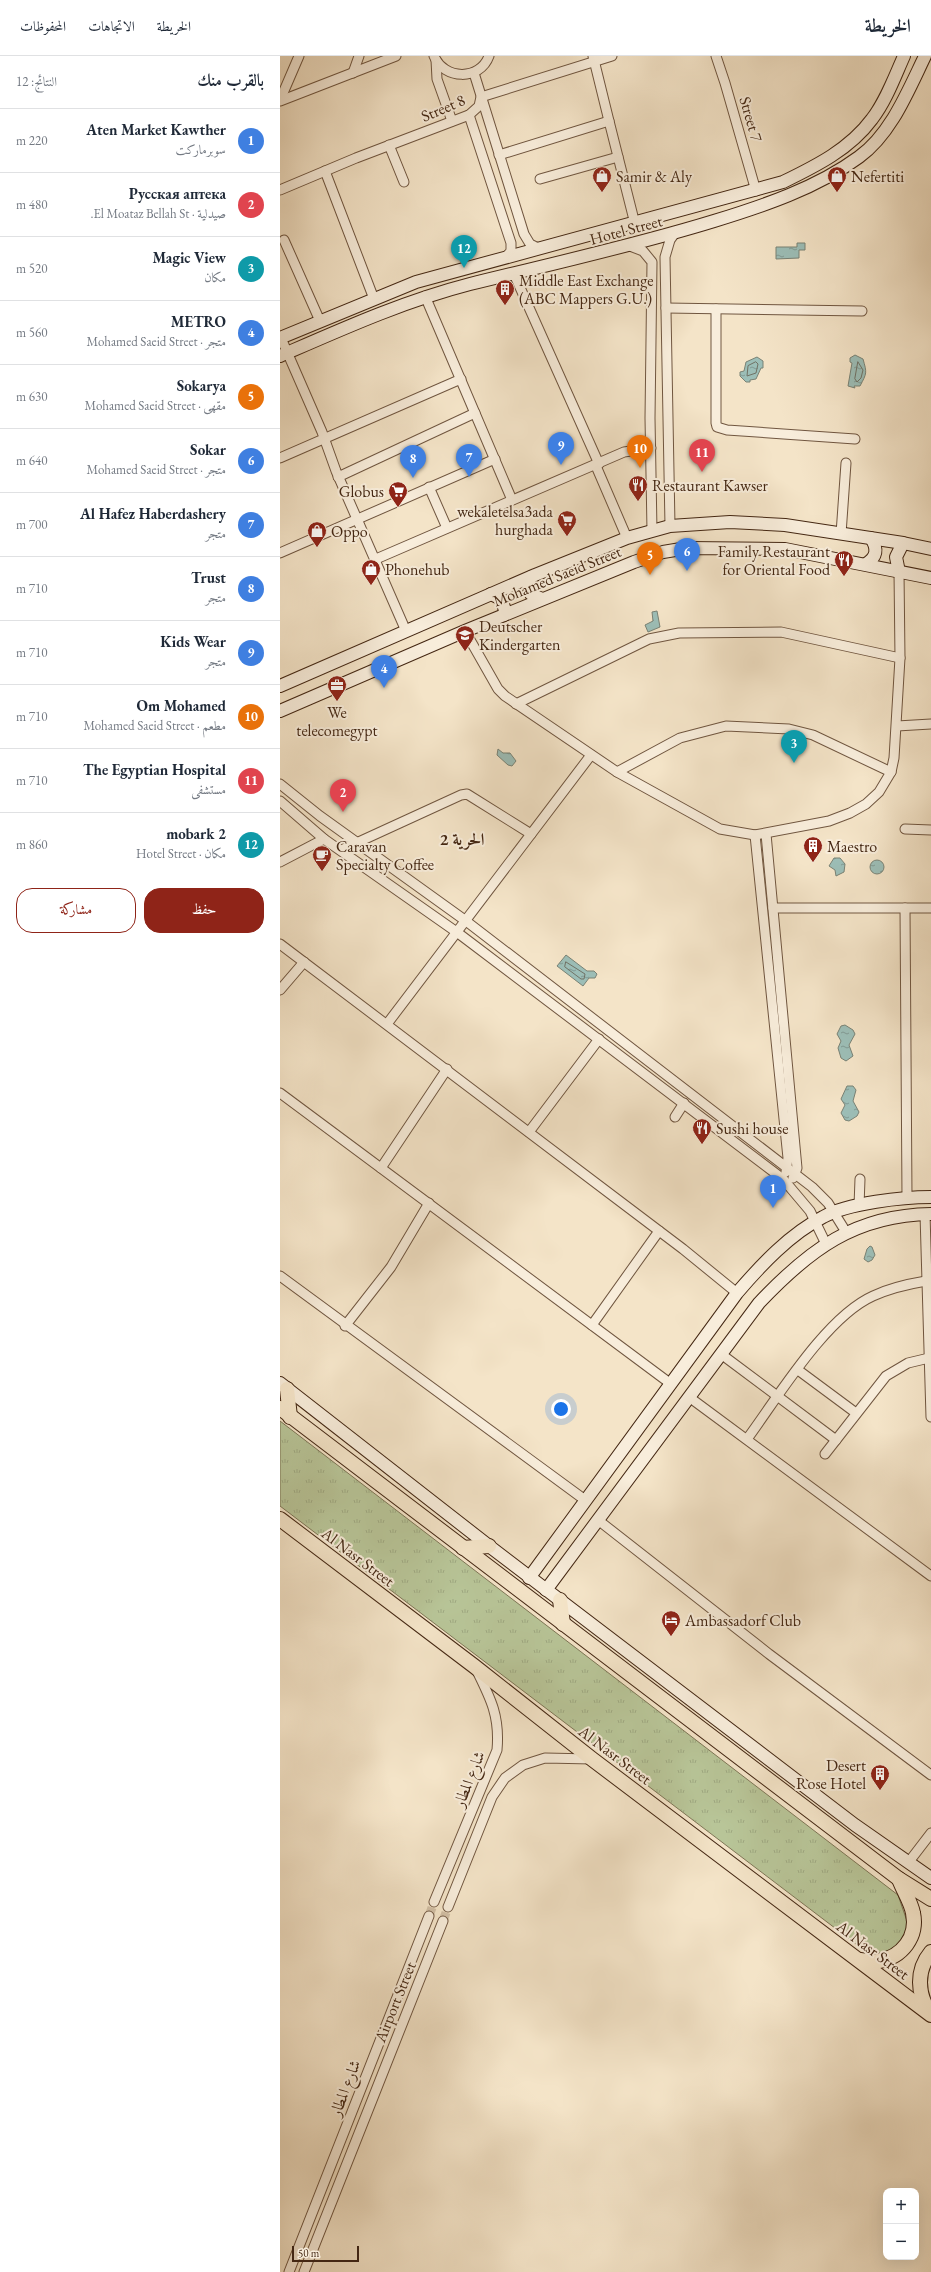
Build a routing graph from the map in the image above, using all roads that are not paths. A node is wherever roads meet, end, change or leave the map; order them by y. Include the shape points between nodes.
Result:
1 (299, 56) edge
2 (359, 56) edge
3 (396, 56) edge
4 (490, 56) edge
5 (612, 56) edge
6 (716, 56) edge
7 (904, 56) edge
8 (925, 56) edge
9 (435, 58) edge
10 (594, 58) edge
11 (353, 73) junction
12 (474, 73) junction
13 (481, 97) junction
14 (280, 101) edge
15 (469, 116) junction
16 (452, 121) junction
17 (609, 121) junction
18 (389, 145) junction
19 (499, 155) junction
20 (618, 157) junction
21 (325, 171) junction
22 (540, 180) dead end
23 (404, 182) dead end
24 (280, 190) edge
25 (756, 191) junction
26 (635, 224) junction
27 (675, 233) junction
28 (284, 240) dead end
29 (630, 246) junction
30 (540, 248) junction
31 (505, 258) junction
32 (466, 268) junction
33 (514, 274) junction
34 (470, 284) junction
35 (425, 296) junction
36 (374, 299) junction
37 (666, 308) junction
38 (716, 309) junction
39 (862, 311) dead end
40 (320, 321) junction
41 (280, 338) edge
42 (283, 355) edge
43 (461, 379) junction
44 (475, 413) junction
45 (324, 439) junction
46 (855, 439) dead end
47 (651, 448) junction
48 (280, 458) edge
49 (495, 459) junction
50 (846, 463) dead end
51 (598, 465) junction
52 (338, 477) junction
53 (429, 487) junction
54 (512, 500) junction
55 (357, 518) junction
56 (670, 526) junction
57 (447, 528) junction
58 (652, 531) junction
59 (841, 534) junction
60 (627, 538) junction
61 (871, 538) junction
62 (903, 543) junction
63 (931, 549) edge
64 (280, 553) edge
65 (376, 559) junction
66 (866, 564) junction
67 (899, 572) junction
68 (531, 577) junction
69 (931, 578) edge
70 (491, 594) junction
71 (542, 600) junction
72 (504, 615) junction
73 (406, 630) junction
74 (464, 631) junction
75 (900, 658) junction
76 (280, 686) edge
77 (516, 704) junction
78 (280, 711) edge
79 (931, 724) edge
80 (896, 726) junction
81 (590, 755) junction
82 (617, 772) junction
83 (891, 772) junction
84 (280, 784) edge
85 (280, 801) edge
86 (320, 816) junction
87 (310, 826) junction
88 (905, 829) dead end
89 (931, 830) edge
90 (532, 834) junction
91 (766, 834) junction
92 (755, 835) junction
93 (324, 839) junction
94 (357, 843) junction
95 (341, 850) junction
96 (280, 862) edge
97 (773, 908) junction
98 (905, 908) junction
99 (931, 908) edge
100 (466, 921) junction
101 (458, 933) junction
102 (280, 944) edge
103 (304, 962) junction
104 (280, 990) edge
105 (782, 1000) junction
106 (772, 1002) junction
107 (387, 1024) junction
108 (599, 1039) junction
109 (447, 1069) junction
110 (280, 1093) edge
111 (684, 1103) junction
112 (675, 1117) dead end
113 (529, 1132) junction
114 (381, 1168) junction
115 (792, 1171) junction
116 (860, 1179) dead end
117 (786, 1182) junction
118 (907, 1197) junction
119 (931, 1197) edge
120 (429, 1203) junction
121 (859, 1206) junction
122 (835, 1213) junction
123 (928, 1214) edge
124 (816, 1221) junction
125 (659, 1231) junction
126 (846, 1232) junction
127 (826, 1244) junction
128 (280, 1276) edge
129 (926, 1281) junction
130 (737, 1293) junction
131 (592, 1325) junction
132 (345, 1326) junction
133 (930, 1338) edge
134 (721, 1354) junction
135 (929, 1358) junction
136 (798, 1370) junction
137 (671, 1384) junction
138 (284, 1386) edge
139 (778, 1396) junction
140 (689, 1397) junction
141 (285, 1412) edge
142 (856, 1413) junction
143 (931, 1417) edge
144 (747, 1439) junction
145 (836, 1440) junction
146 (825, 1454) dead end
147 (585, 1500) junction
148 (280, 1519) edge
149 (598, 1520) junction
150 (488, 1546) junction
151 (463, 1548) junction
152 (545, 1555) junction
153 (562, 1568) junction
154 (931, 1576) edge
155 (529, 1578) junction
156 (546, 1590) junction
157 (560, 1600) junction
158 (563, 1624) junction
159 (474, 1666) junction
160 (592, 1760) junction
161 (931, 1775) edge
162 (931, 1833) edge
163 (458, 1848) junction
164 (470, 1852) junction
165 (908, 1863) junction
166 (931, 1878) edge
167 (899, 1879) junction
168 (931, 1900) edge
169 (434, 1902) tunnel mouth
170 (448, 1908) tunnel mouth
171 (429, 1916) tunnel mouth
172 (443, 1921) tunnel mouth
173 (931, 1952) edge
174 (860, 1960) junction
175 (404, 1979) junction
176 (418, 1984) junction
177 (931, 2014) edge
178 (289, 2272) edge
179 (304, 2272) edge

1 - 14 street
2 - 11 street
3 - 11 street
4 - 12 street
5 - 10 street, Street 8
6 - 25 street, Street 7
7 - 25 street, Hotel Street via 873,118 861,132 836,153 812,167 783,182
8 - 27 street, Hotel Street via 894,116 871,146 858,158 825,177 771,202
9 - 12 street via 449,72 457,75
9 - 16 street via 437,78
10 - 13 street, Street 8
10 - 17 street
11 - 14 street
12 - 13 street
13 - 15 street, Street 8 via 479,106
13 - 19 street
15 - 16 street, Street 8
15 - 31 street via 511,243 510,251
16 - 18 street, Street 8
17 - 19 street
17 - 20 street
18 - 21 street, Street 8
18 - 23 street
19 - 30 street via 526,239 530,244
20 - 22 street
20 - 26 street
21 - 24 street, Street 8
21 - 36 street
25 - 26 street, Hotel Street
26 - 30 street, Hotel Street
27 - 29 street, Hotel Street
27 - 37 street via 665,257
28 - 40 street
29 - 33 street, Hotel Street
29 - 47 street via 643,251 652,262
30 - 31 street, Hotel Street
31 - 32 street, Hotel Street
32 - 34 street
32 - 36 street, Hotel Street via 416,282
33 - 34 street, Hotel Street
33 - 51 street
34 - 35 street, Hotel Street
35 - 42 street, Hotel Street
35 - 43 street
36 - 40 street, Hotel Street
37 - 38 street
37 - 56 street
38 - 39 street
38 - 46 street via 717,427
40 - 41 street, Hotel Street
41 - 42 street
42 - 45 street
43 - 44 street
43 - 45 street
44 - 49 street
44 - 52 street
45 - 48 street
45 - 52 street
47 - 51 street via 624,452
47 - 58 street
49 - 53 street
49 - 54 street
50 - 59 street
51 - 54 street
51 - 60 street
52 - 55 street
53 - 55 street
53 - 57 street
54 - 57 street
55 - 64 street
55 - 65 street
56 - 58 street, Mohamed Saeid Street
56 - 59 street, Mohamed Saeid Street via 730,522 785,525
57 - 65 street
58 - 60 street, Mohamed Saeid Street
59 - 61 street, Mohamed Saeid Street
60 - 68 street, Mohamed Saeid Street
61 - 62 street, Mohamed Saeid Street
61 - 66 street via 876,544 876,552 872,560
62 - 63 street, Mohamed Saeid Street
62 - 67 street via 896,557
65 - 73 street
66 - 67 street, Mohamed Saeid Street
66 - 71 street, Mohamed Saeid Street via 785,549 687,548 663,552 634,562
67 - 69 street, Mohamed Saeid Street
67 - 75 street
68 - 70 street, Mohamed Saeid Street
68 - 71 street via 528,582 531,594
70 - 72 street via 501,599 504,604
70 - 73 street, Mohamed Saeid Street
71 - 72 street, Mohamed Saeid Street
72 - 74 street, Mohamed Saeid Street
73 - 76 street, Mohamed Saeid Street
74 - 77 street via 498,689
74 - 78 street, Mohamed Saeid Street
75 - 77 street via 781,632 679,632 649,639
75 - 80 street
77 - 81 street
79 - 80 street
80 - 83 street
81 - 82 street
81 - 90 street
82 - 83 street via 680,738 726,726 789,729 813,735
82 - 92 street via 720,829
83 - 91 street via 879,792 866,804 850,813 829,821
84 - 86 street
85 - 87 street
86 - 87 street
86 - 94 street
87 - 93 street
88 - 89 street
90 - 94 street via 467,794
90 - 100 street
91 - 92 street
91 - 97 street
92 - 106 street
93 - 95 street
93 - 96 street
94 - 95 street
94 - 100 street
95 - 101 street
97 - 98 street
97 - 105 street
98 - 99 street
98 - 118 street
100 - 101 street
100 - 115 street
101 - 107 street
101 - 108 street
102 - 103 street
103 - 104 street
103 - 107 street
105 - 106 street
105 - 115 street via 797,1168
106 - 115 street
107 - 109 street
108 - 111 street
108 - 113 street
109 - 113 street
109 - 114 street
110 - 114 street
111 - 112 street
111 - 117 street
113 - 125 street
114 - 120 street
115 - 117 street
115 - 122 street via 821,1195
116 - 121 street
117 - 124 street via 803,1200
118 - 119 street
118 - 121 street
120 - 131 street
120 - 132 street via 391,1267
121 - 122 street
122 - 124 street
122 - 126 street
123 - 126 street via 893,1218
123 - 129 street
124 - 127 street
124 - 130 street via 774,1255
125 - 130 street
125 - 131 street
126 - 127 street
127 - 134 street via 788,1274 758,1303
128 - 132 street
129 - 133 street
129 - 136 street via 901,1285 872,1296 847,1313 831,1328
130 - 137 street
131 - 137 street
132 - 147 street
133 - 135 street
134 - 139 street
134 - 140 street
135 - 142 street via 903,1365 886,1376
135 - 143 street
136 - 139 street
136 - 142 street
137 - 147 street
138 - 141 main road
138 - 150 street
139 - 144 street
139 - 145 street
140 - 144 street
140 - 149 street
141 - 151 main road
142 - 145 street
144 - 154 street
145 - 146 street
147 - 152 street
148 - 159 main road, Al Nasr Street
149 - 153 street
149 - 161 street via 769,1654
150 - 151 main road
150 - 155 street
151 - 158 main road
152 - 153 street via 551,1565
152 - 155 street
153 - 156 street
155 - 156 street
156 - 157 street
157 - 158 main road
157 - 165 street
158 - 167 main road
159 - 160 main road, Al Nasr Street
159 - 163 street, شارع المطار via 494,1706 497,1750
160 - 164 street via 545,1758 523,1765 505,1778 492,1797
160 - 174 main road, Al Nasr Street
162 - 165 street
163 - 164 street
163 - 169 street, شارع المطار
164 - 170 street
165 - 166 street
167 - 168 main road
167 - 174 main road via 913,1913 912,1937 904,1948 892,1956 878,1961
171 - 175 street, شارع المطار
172 - 176 street, Airport Street
173 - 177 main road via 922,1968 920,1984 922,1999
174 - 177 main road, Al Nasr Street
175 - 176 street
175 - 178 street, شارع المطار
176 - 179 street, Airport Street

